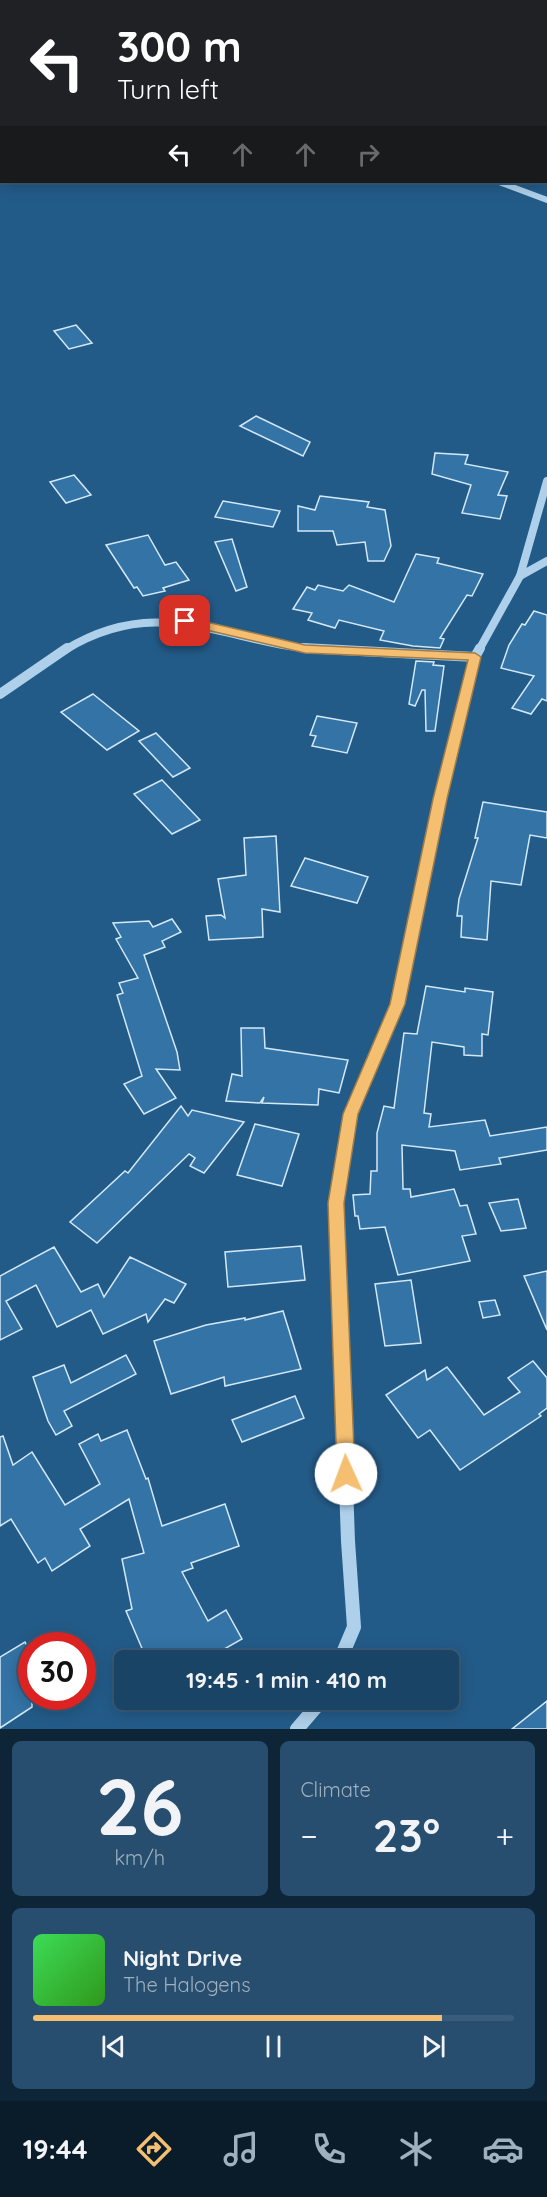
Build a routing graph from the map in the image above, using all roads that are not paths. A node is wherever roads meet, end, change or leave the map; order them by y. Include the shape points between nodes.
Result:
1 (502, 183) edge
2 (547, 200) edge
3 (547, 481) edge
4 (547, 561) edge
5 (520, 576) junction
6 (475, 657) junction
7 (0, 694) edge
8 (344, 1650) edge
9 (313, 1710) edge
10 (297, 1729) edge

1 - 2 street
3 - 5 street
4 - 5 street
5 - 6 street
6 - 7 street via 305,649 185,621 144,622 117,626 92,636
6 - 8 street via 440,799 397,1004 351,1114 336,1203 354,1627
9 - 10 street

